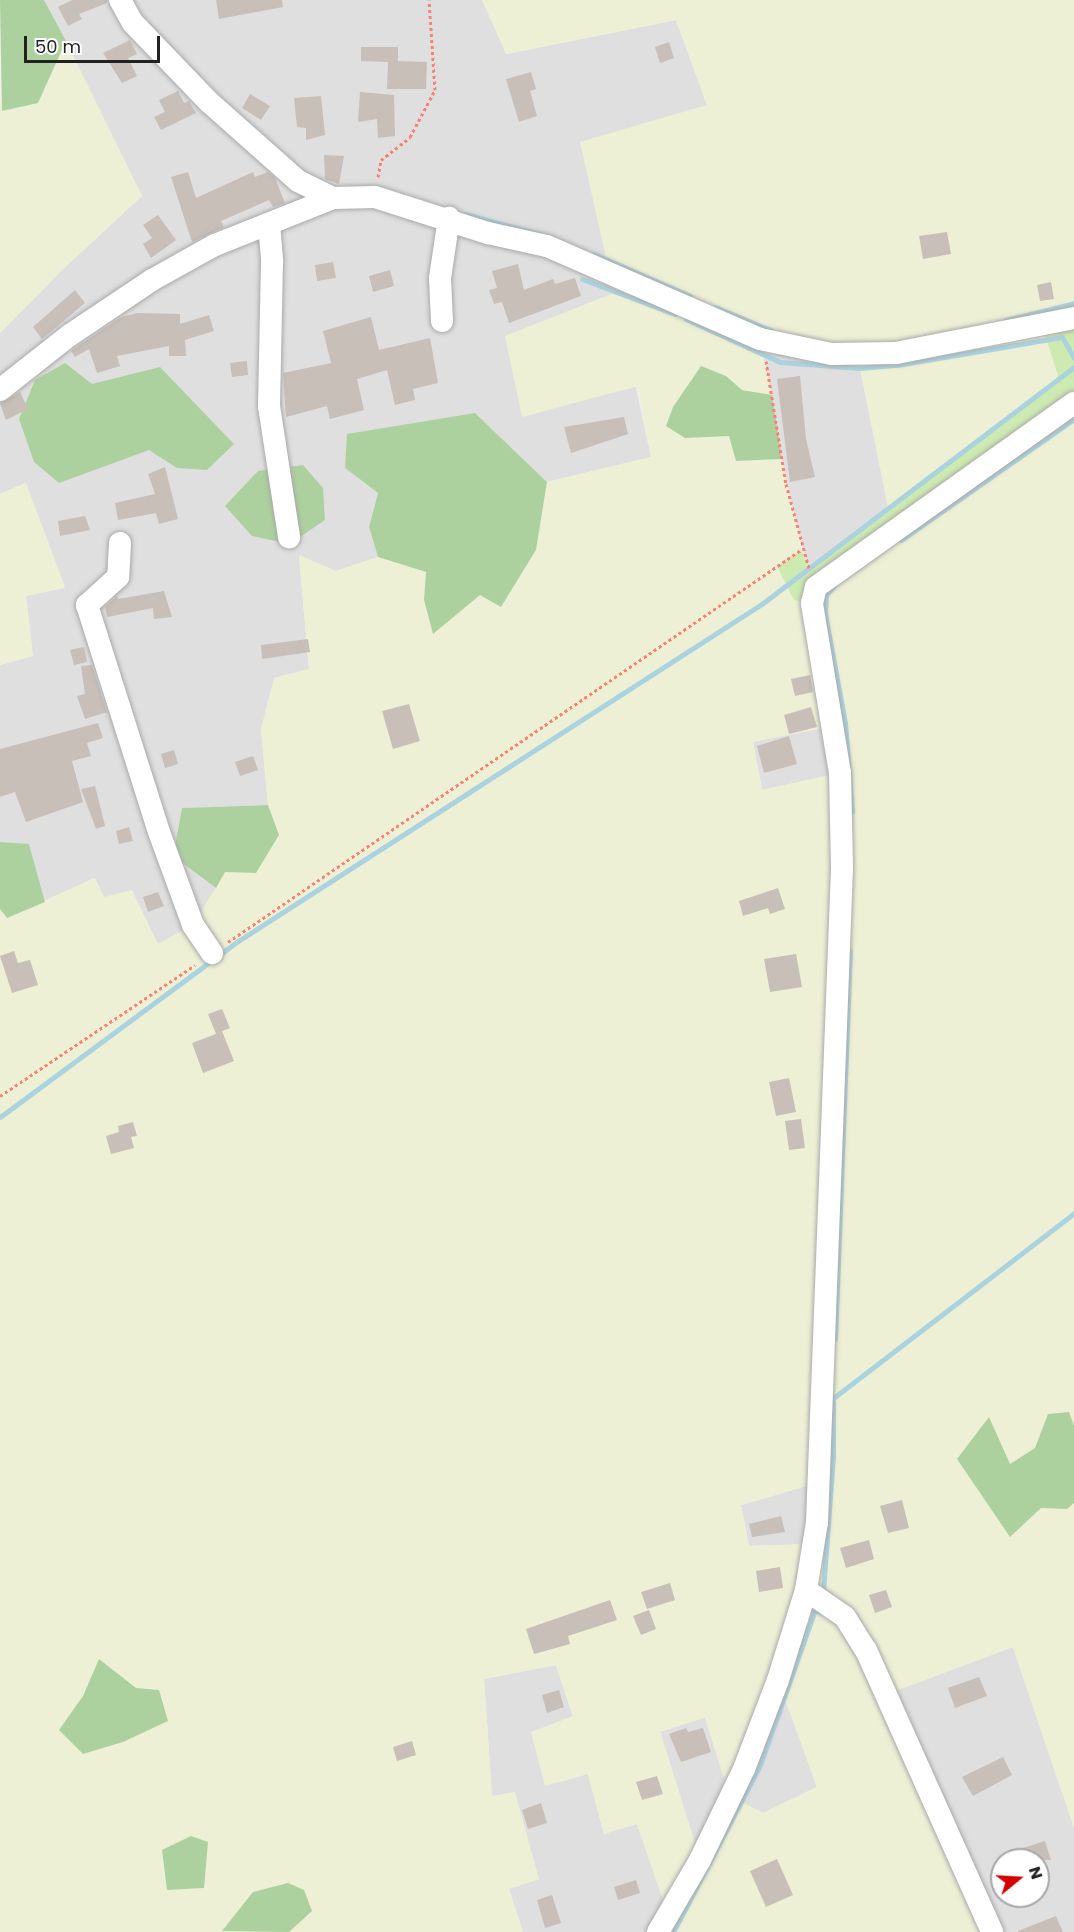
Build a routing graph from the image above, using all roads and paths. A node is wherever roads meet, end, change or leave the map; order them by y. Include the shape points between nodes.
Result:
1 (120, 0) edge
2 (429, 0) edge
3 (375, 197) junction
4 (333, 198) junction
5 (449, 218) junction
6 (269, 224) junction
7 (1074, 318) edge
8 (442, 321) dead end
9 (766, 365) dead end
10 (0, 390) edge
11 (1074, 403) edge
12 (289, 537) dead end
13 (120, 543) dead end
14 (212, 953) junction
15 (0, 1096) edge
16 (806, 1590) junction
17 (658, 1932) edge
18 (992, 1932) edge

1 - 4 street via 133,23 209,102 298,181
2 - 3 path via 435,90 410,137 381,160
3 - 4 street
3 - 5 street
4 - 6 street
5 - 7 street via 488,233 547,246 760,339 831,354 896,353
5 - 8 street via 440,278
6 - 10 street via 215,245 152,280 70,335
6 - 12 street via 269,406
9 - 14 path via 801,550
11 - 16 street via 816,586 814,595 840,773 842,868 819,1389 822,1454
13 - 14 street via 118,577 87,605 159,832 193,925
14 - 15 path
16 - 17 street via 778,1680 744,1768 700,1860
16 - 18 street via 845,1617 866,1650

